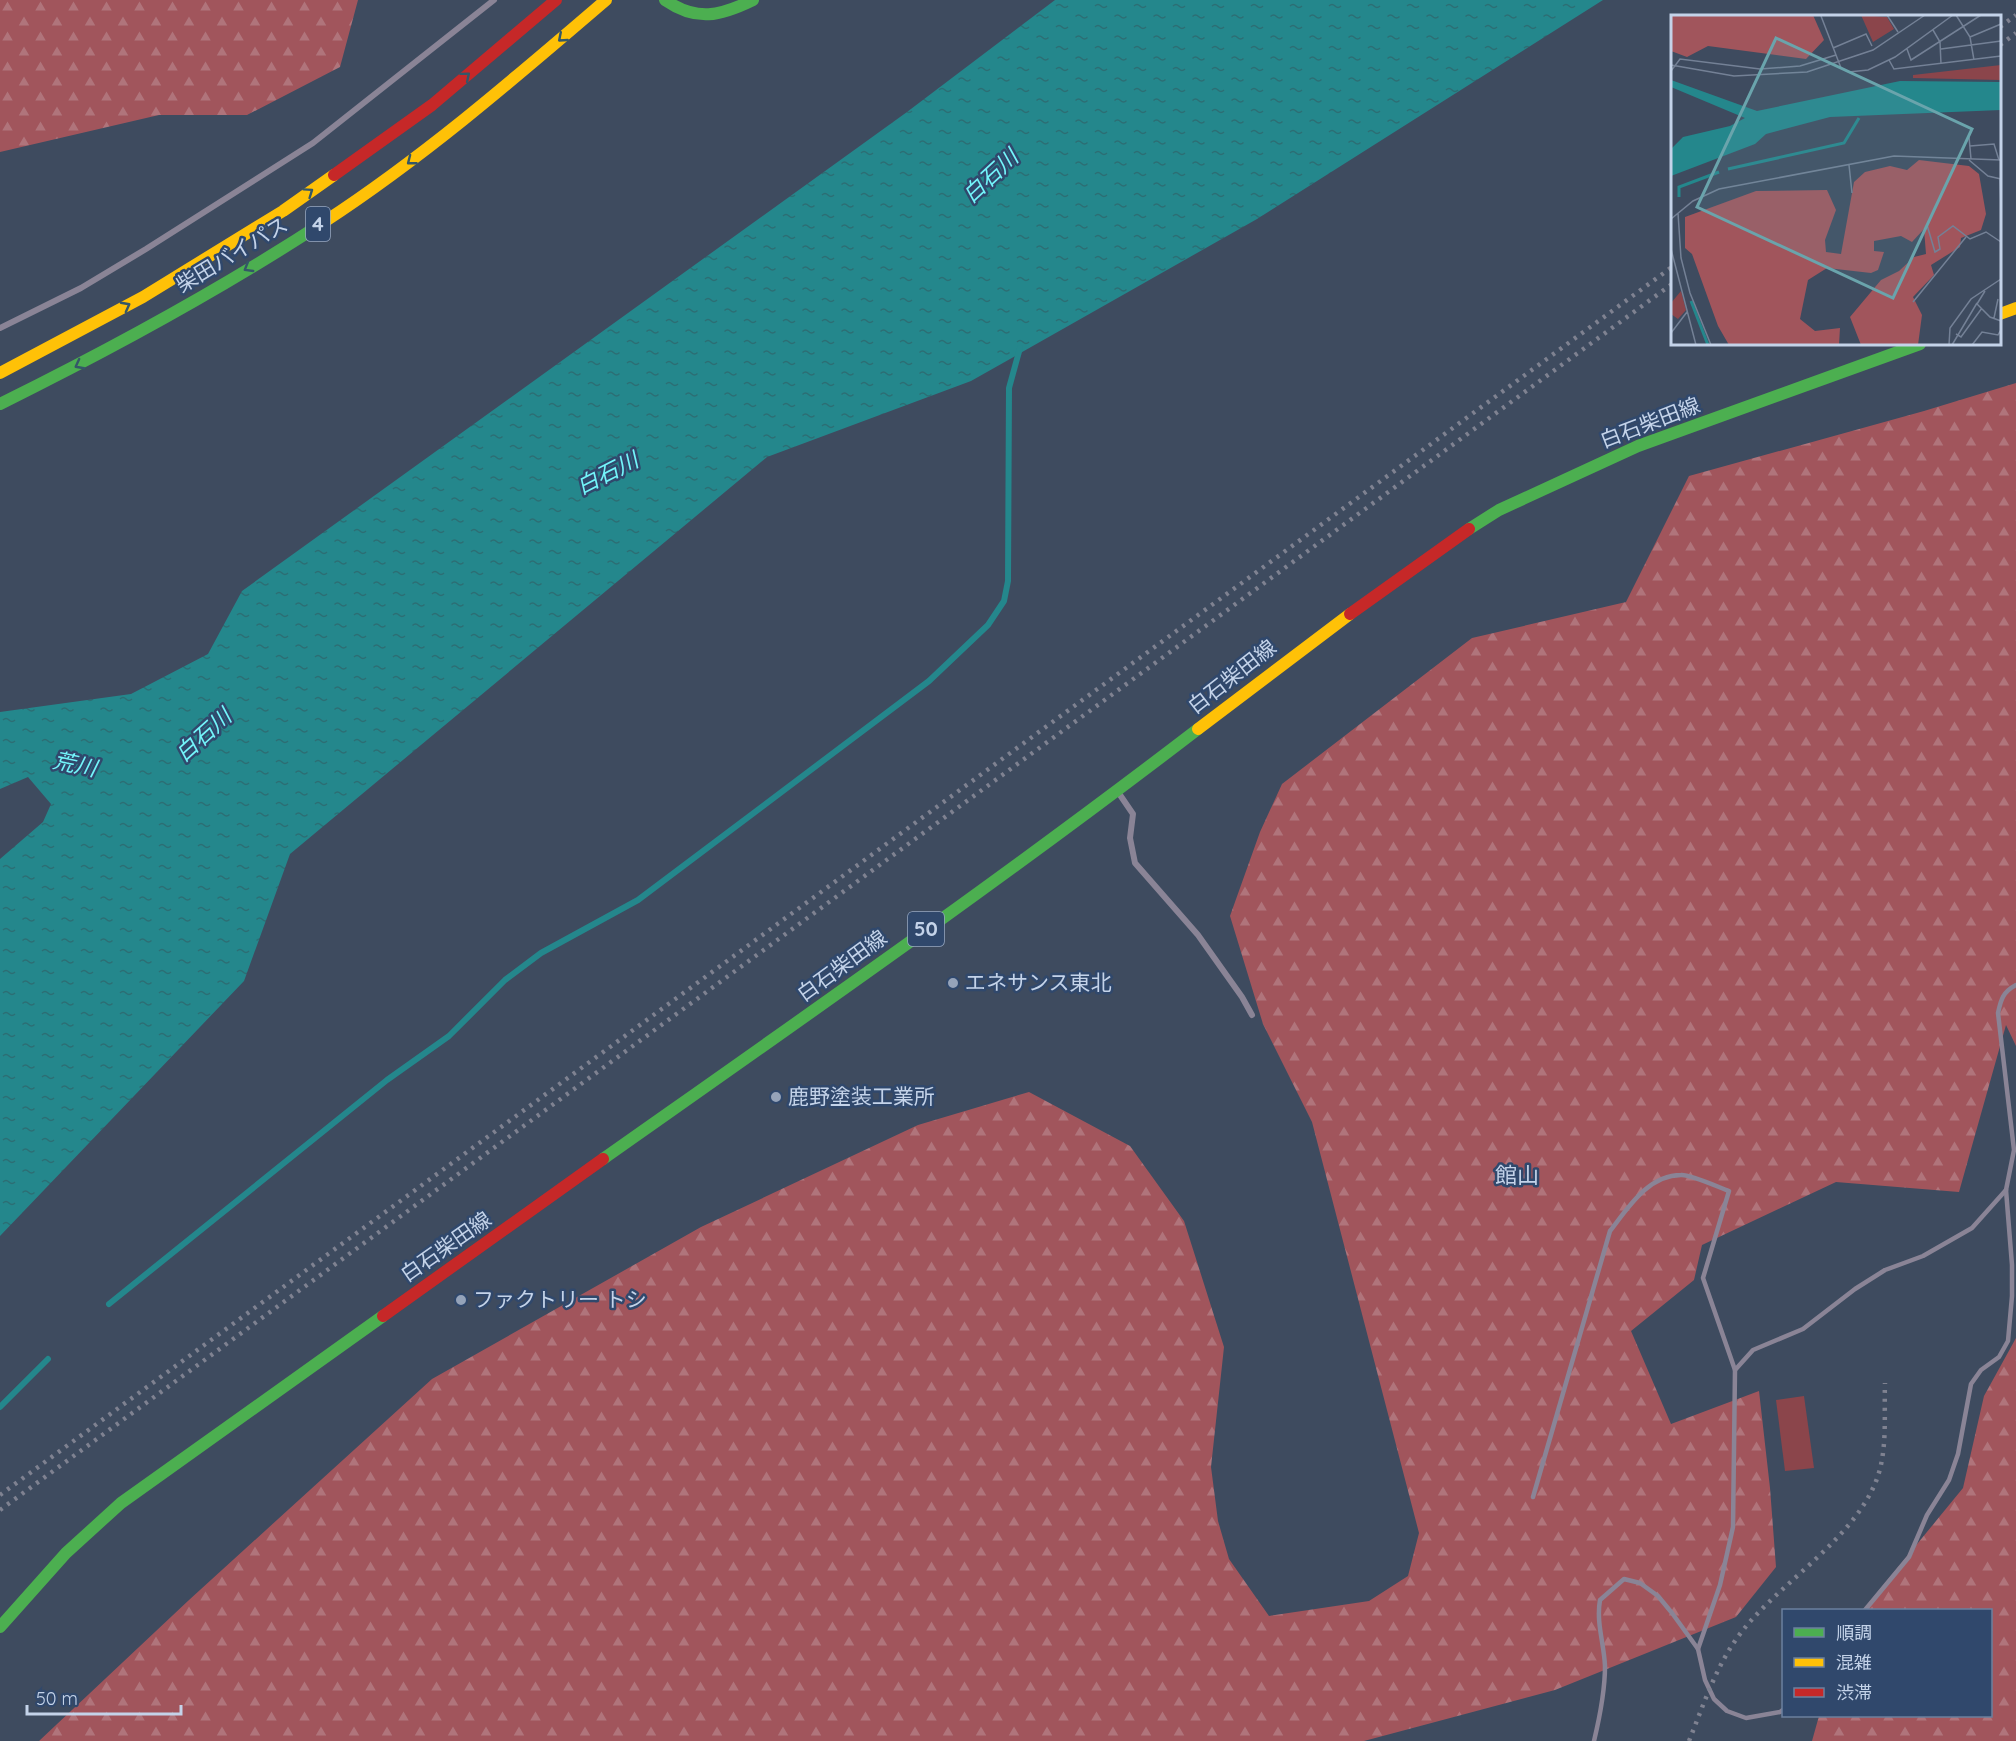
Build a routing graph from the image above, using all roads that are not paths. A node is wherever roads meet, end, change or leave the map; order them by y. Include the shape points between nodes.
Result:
1 (494, 0) edge
2 (556, 0) edge
3 (606, 0) edge
4 (665, 0) edge
5 (753, 0) edge
6 (2016, 308) edge
7 (2001, 314) edge
8 (0, 328) edge
9 (1917, 345) edge
10 (0, 373) edge
11 (0, 404) edge
12 (1117, 791) junction
13 (2016, 985) edge
14 (1252, 1016) dead end
15 (2006, 1190) junction
16 (1735, 1370) junction
17 (1533, 1497) dead end
18 (1867, 1609) edge
19 (0, 1627) edge
20 (1698, 1649) junction
21 (1782, 1710) edge
22 (1594, 1741) edge

1 - 8 street via 313,144 81,288
10 -> 2 main road, 柴田バイパス / 4 via 143,297 283,211 432,105
3 -> 11 main road, 柴田バイパス / 4 via 503,90 396,173 295,240 148,328
4 - 5 main road via 679,9 704,16
6 - 7 main road
9 - 12 main road, 白石柴田線 / 50 via 1638,446 1499,510 1314,640
12 - 14 street via 1133,814 1130,838 1135,863 1198,935
12 - 19 main road, 白石柴田線 / 50 via 141,1487 73,1545
13 - 15 lane via 2006,991 1998,1013 2014,1150
15 - 16 lane via 1972,1228 1923,1256 1885,1270 1803,1329 1753,1350
15 - 18 lane via 2012,1265 2008,1341 1999,1357 1971,1384 1958,1454 1909,1557
16 - 17 lane via 1703,1278 1729,1191 1682,1174 1656,1180 1610,1231
16 - 20 lane via 1733,1527 1720,1585
20 - 21 lane via 1705,1680 1714,1699 1727,1711 1746,1718
20 - 22 lane via 1658,1596 1640,1583 1624,1580 1611,1589 1600,1600 1597,1617 1605,1663 1605,1692

